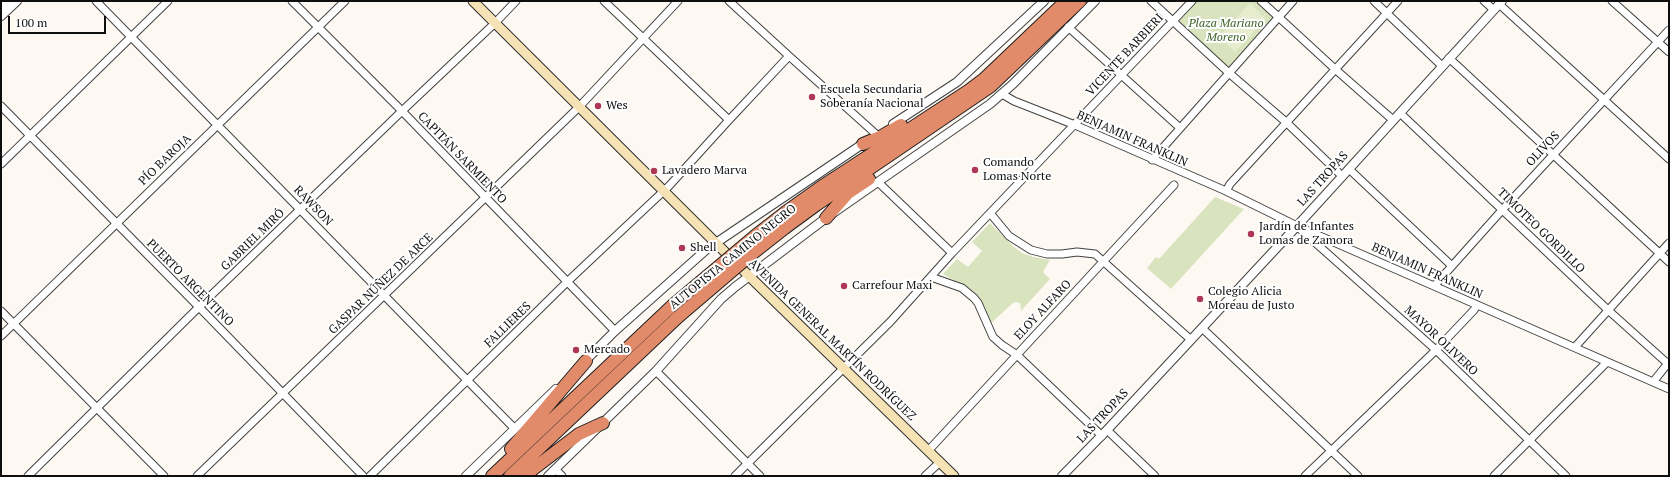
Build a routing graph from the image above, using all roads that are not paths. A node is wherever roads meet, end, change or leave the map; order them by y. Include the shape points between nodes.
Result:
1 (7, 1) edge
2 (17, 1) edge
3 (96, 1) edge
4 (168, 1) edge
5 (292, 1) edge
6 (345, 1) edge
7 (473, 1) edge
8 (516, 1) edge
9 (604, 1) edge
10 (678, 1) edge
11 (730, 1) edge
12 (1066, 1) edge
13 (1080, 1) edge
14 (1088, 1) edge
15 (1094, 1) edge
16 (1151, 1) edge
17 (1192, 1) edge
18 (1261, 1) edge
19 (1293, 1) edge
20 (1374, 1) edge
21 (1398, 1) edge
22 (1484, 1) edge
23 (1612, 1) edge
24 (1042, 2) edge
25 (1498, 5) edge
26 (1, 7) edge
27 (1387, 13) junction
28 (1, 16) edge
29 (1278, 18) junction
30 (1066, 22) junction
31 (1172, 22) junction
32 (495, 23) junction
33 (318, 28) junction
34 (1669, 30) edge
35 (131, 36) junction
36 (643, 38) junction
37 (1658, 42) junction
38 (1669, 52) edge
39 (789, 56) junction
40 (1449, 58) junction
41 (1442, 66) junction
42 (1335, 69) junction
43 (1229, 73) junction
44 (1122, 76) junction
45 (984, 78) junction
46 (1002, 94) junction
47 (1604, 99) junction
48 (1, 106) edge
49 (579, 107) junction
50 (402, 111) junction
51 (953, 112) junction
52 (1400, 113) junction
53 (729, 120) junction
54 (1393, 120) junction
55 (1287, 123) junction
56 (217, 125) junction
57 (1075, 125) junction
58 (1179, 127) junction
59 (30, 135) junction
60 (877, 135) junction
61 (863, 144) junction
62 (1553, 155) junction
63 (1669, 159) edge
64 (1152, 160) junction
65 (1, 164) edge
66 (1349, 169) junction
67 (1342, 176) junction
68 (878, 182) junction
69 (1174, 185) dead end
70 (664, 191) junction
71 (1226, 192) junction
72 (485, 198) junction
73 (301, 209) junction
74 (1503, 209) junction
75 (990, 213) junction
76 (826, 218) junction
77 (116, 223) junction
78 (1297, 226) junction
79 (716, 243) junction
80 (1669, 243) edge
81 (952, 253) junction
82 (1659, 254) junction
83 (1104, 261) junction
84 (1669, 262) edge
85 (1452, 266) junction
86 (749, 276) junction
87 (931, 277) junction
88 (567, 282) junction
89 (1435, 285) junction
90 (385, 296) junction
91 (1477, 305) junction
92 (199, 307) junction
93 (1608, 310) junction
94 (1, 311) edge
95 (13, 324) junction
96 (1202, 328) junction
97 (615, 331) junction
98 (1, 336) edge
99 (1190, 340) junction
100 (1575, 347) junction
101 (1436, 350) junction
102 (1017, 355) junction
103 (586, 360) junction
104 (1607, 362) junction
105 (1668, 362) edge
106 (844, 368) junction
107 (656, 371) junction
108 (466, 380) junction
109 (1653, 382) junction
110 (1669, 389) edge
111 (283, 394) junction
112 (98, 408) junction
113 (603, 423) junction
114 (514, 428) junction
115 (1105, 433) junction
116 (1530, 441) junction
117 (928, 451) junction
118 (1332, 451) junction
119 (940, 462) junction
120 (748, 463) junction
121 (556, 469) junction
122 (28, 476) edge
123 (164, 476) edge
124 (197, 476) edge
125 (363, 476) edge
126 (370, 476) edge
127 (466, 476) edge
128 (485, 476) edge
129 (492, 476) edge
130 (510, 476) edge
131 (524, 476) edge
132 (548, 476) edge
133 (562, 476) edge
134 (735, 476) edge
135 (760, 476) edge
136 (925, 476) edge
137 (954, 476) edge
138 (1062, 476) edge
139 (1154, 476) edge
140 (1305, 476) edge
141 (1358, 476) edge
142 (1494, 476) edge
143 (1566, 476) edge

1 - 26 street
2 - 28 street
3 - 35 street, RAWSON
4 - 35 street
5 - 33 street, CAPITÁN SARMIENTO
6 - 33 street, PÍO BAROJA
7 - 32 main road, AVENIDA GENERAL MARTÍN RODRÍGUEZ
8 - 32 street, GABRIEL MIRÓ
9 - 36 street
10 - 36 street, GASPAR NÚÑEZ DE ARCE
11 - 39 street
12 - 45 highway, AUTOPISTA CAMINO NEGRO
13 - 30 highway, AUTOPISTA CAMINO NEGRO
14 - 30 highway
15 - 30 street
16 - 31 street
17 - 31 street, VICENTE BARBIERI
18 - 29 street
19 - 29 street
20 - 27 street
21 - 27 street
22 - 25 street
23 - 37 street
24 - 60 street via 957,82
25 - 40 street, LAS TROPAS
25 - 47 street
27 - 41 street
27 - 42 street
29 - 42 street
29 - 43 street
30 - 44 street
30 - 46 street
30 - 51 highway, AUTOPISTA CAMINO NEGRO via 999,80
31 - 43 street
31 - 44 street, VICENTE BARBIERI
32 - 49 main road, AVENIDA GENERAL MARTÍN RODRÍGUEZ
32 - 50 street, GABRIEL MIRÓ
33 - 50 street, CAPITÁN SARMIENTO
33 - 56 street, PÍO BAROJA
34 - 37 street, OLIVOS
35 - 56 street, RAWSON
35 - 59 street
36 - 49 street, GASPAR NÚÑEZ DE ARCE
36 - 53 street
37 - 38 street
37 - 47 street, OLIVOS
39 - 53 street, FALLIERES
39 - 60 street
40 - 41 street, LAS TROPAS
40 - 62 street
41 - 52 street, LAS TROPAS
42 - 54 street
42 - 55 street
43 - 55 street
43 - 58 street
44 - 57 street, VICENTE BARBIERI
44 - 58 street
45 - 61 highway via 891,132
45 - 129 highway, AUTOPISTA CAMINO NEGRO, bridge via 951,103 854,165 755,236 673,305
46 - 57 street, BENJAMIN FRANKLIN
46 - 68 street
47 - 62 street, OLIVOS
47 - 63 street
48 - 59 street, PUERTO ARGENTINO
49 - 70 main road, AVENIDA GENERAL MARTÍN RODRÍGUEZ
49 - 72 street, GASPAR NÚÑEZ DE ARCE
50 - 72 street, CAPITÁN SARMIENTO
50 - 73 street, GABRIEL MIRÓ
51 - 76 highway via 945,122 848,193
51 - 130 highway, AUTOPISTA CAMINO NEGRO, bridge via 816,205 753,253 678,317
52 - 54 street, LAS TROPAS
52 - 74 street, TIMOTEO GORDILLO
53 - 70 street, FALLIERES
54 - 66 street, LAS TROPAS
55 - 67 street
55 - 71 street via 1230,184
56 - 73 street, RAWSON
56 - 77 street, PÍO BAROJA
57 - 64 street, BENJAMIN FRANKLIN
57 - 75 street, VICENTE BARBIERI
58 - 64 street
59 - 65 street
59 - 77 street, PUERTO ARGENTINO
60 - 61 street
61 - 79 street
62 - 74 street, OLIVOS
62 - 82 street
64 - 71 street, BENJAMIN FRANKLIN
66 - 67 street, LAS TROPAS
66 - 85 street
67 - 78 street, LAS TROPAS
68 - 76 street
68 - 81 street
69 - 83 street, ELOY ALFARO
70 - 79 main road, AVENIDA GENERAL MARTÍN RODRÍGUEZ
70 - 88 street, FALLIERES
71 - 78 street, BENJAMIN FRANKLIN
72 - 88 street, CAPITÁN SARMIENTO
72 - 90 street, GASPAR NÚÑEZ DE ARCE
73 - 90 street, RAWSON
73 - 92 street, GABRIEL MIRÓ
74 - 85 street, OLIVOS
74 - 93 street, TIMOTEO GORDILLO
75 - 81 street, VICENTE BARBIERI
75 - 83 street via 1009,236 1030,250 1052,254 1087,252
76 - 86 street
77 - 92 street, PUERTO ARGENTINO
77 - 95 street, PÍO BAROJA
78 - 89 street, BENJAMIN FRANKLIN
78 - 96 street, LAS TROPAS
78 - 101 street, MAYOR OLIVERO
79 - 86 main road, AVENIDA GENERAL MARTÍN RODRÍGUEZ
79 - 97 street
80 - 82 street
81 - 87 street, VICENTE BARBIERI
82 - 84 street
82 - 93 street
83 - 99 street
83 - 102 street, ELOY ALFARO
85 - 89 street, OLIVOS
86 - 106 main road, AVENIDA GENERAL MARTÍN RODRÍGUEZ
86 - 107 street via 722,300
87 - 102 street via 962,288 974,298 993,337
87 - 106 street, VICENTE BARBIERI
88 - 97 street, CAPITÁN SARMIENTO
88 - 108 street, FALLIERES
89 - 91 street, BENJAMIN FRANKLIN
90 - 108 street, RAWSON
90 - 111 street, GASPAR NÚÑEZ DE ARCE
91 - 100 street, BENJAMIN FRANKLIN
91 - 101 street
92 - 111 street, PUERTO ARGENTINO
92 - 112 street, GABRIEL MIRÓ
93 - 100 street
93 - 105 street, TIMOTEO GORDILLO
94 - 95 street
95 - 98 street, PÍO BAROJA
95 - 112 street
96 - 99 street, LAS TROPAS
96 - 118 street
97 - 103 street
99 - 115 street, LAS TROPAS
100 - 104 street, BENJAMIN FRANKLIN
101 - 116 street, MAYOR OLIVERO
101 - 118 street
102 - 115 street
102 - 117 street, ELOY ALFARO
103 - 114 street
103 - 128 highway via 507,454
104 - 109 street, BENJAMIN FRANKLIN
104 - 116 street
105 - 109 street
106 - 117 main road, AVENIDA GENERAL MARTÍN RODRÍGUEZ
106 - 120 street, VICENTE BARBIERI
107 - 113 street
107 - 120 street
108 - 114 street, RAWSON
108 - 126 street, FALLIERES
109 - 110 street, BENJAMIN FRANKLIN
111 - 124 street, GASPAR NÚÑEZ DE ARCE
111 - 125 street, PUERTO ARGENTINO
112 - 122 street, GABRIEL MIRÓ
112 - 123 street
113 - 121 street
113 - 131 highway via 580,434
114 - 127 street
115 - 138 street, LAS TROPAS
115 - 139 street
116 - 142 street
116 - 143 street, MAYOR OLIVERO
117 - 119 main road, AVENIDA GENERAL MARTÍN RODRÍGUEZ
118 - 140 street
118 - 141 street
119 - 136 street
119 - 137 main road, AVENIDA GENERAL MARTÍN RODRÍGUEZ
120 - 134 street, VICENTE BARBIERI
120 - 135 street
121 - 132 street
121 - 133 street

